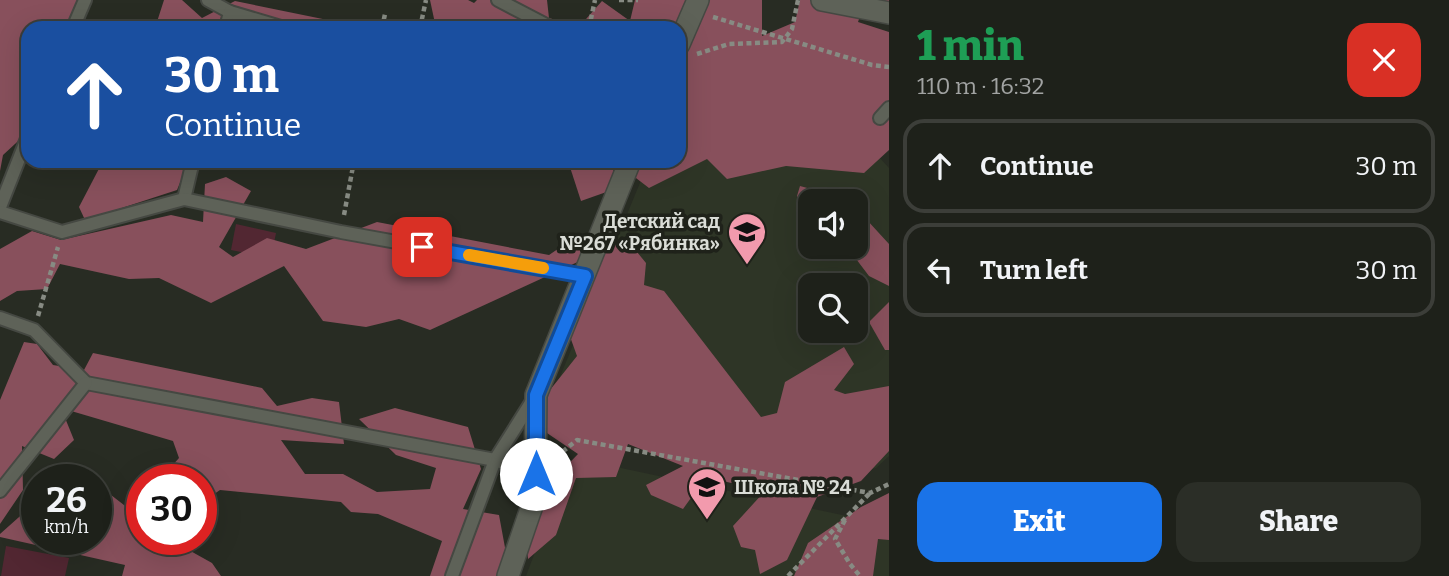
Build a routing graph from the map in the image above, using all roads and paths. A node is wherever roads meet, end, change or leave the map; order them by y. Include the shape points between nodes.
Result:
1 (85, 0) edge
2 (208, 0) edge
3 (426, 0) edge
4 (498, 0) edge
5 (596, 0) edge
6 (619, 0) edge
7 (638, 0) edge
8 (798, 0) edge
9 (822, 0) edge
10 (695, 6) edge
11 (235, 13) junction
12 (889, 13) edge
13 (385, 14) dead end
14 (76, 21) edge
15 (230, 21) edge
16 (241, 21) edge
17 (261, 21) edge
18 (383, 21) edge
19 (422, 21) edge
20 (538, 21) edge
21 (591, 21) edge
22 (785, 37) junction
23 (686, 43) edge
24 (686, 51) edge
25 (889, 67) edge
26 (21, 154) edge
27 (191, 168) edge
28 (353, 168) edge
29 (627, 168) edge
30 (184, 199) junction
31 (0, 209) edge
32 (62, 232) junction
33 (341, 232) junction
34 (585, 276) junction
35 (0, 318) edge
36 (34, 330) junction
37 (86, 383) junction
38 (536, 395) junction
39 (495, 460) junction
40 (536, 474) junction
41 (889, 484) edge
42 (0, 491) edge
43 (870, 493) junction
44 (847, 516) junction
45 (452, 576) edge
46 (508, 576) edge
47 (788, 576) edge
48 (860, 576) edge

1 - 14 lane
2 - 11 lane
3 - 19 path
4 - 20 lane
5 - 21 path
6 - 7 path
8 - 22 path via 792,29
9 - 12 street
10 - 22 path
10 - 23 street
11 - 15 lane
11 - 16 lane
11 - 17 lane
13 - 18 path
22 - 24 path via 782,41
22 - 25 path
26 - 31 lane
27 - 30 lane
28 - 33 path
29 - 34 street
30 - 32 lane
30 - 33 lane
31 - 32 lane
32 - 36 path
33 - 34 lane
34 - 38 street
35 - 36 lane
36 - 37 lane
37 - 39 lane
37 - 42 lane
38 - 39 lane
38 - 40 street
39 - 40 lane
39 - 45 lane
40 - 43 path via 577,440
40 - 46 street via 535,497
41 - 43 path
43 - 44 path
44 - 47 path
44 - 48 path via 835,539

